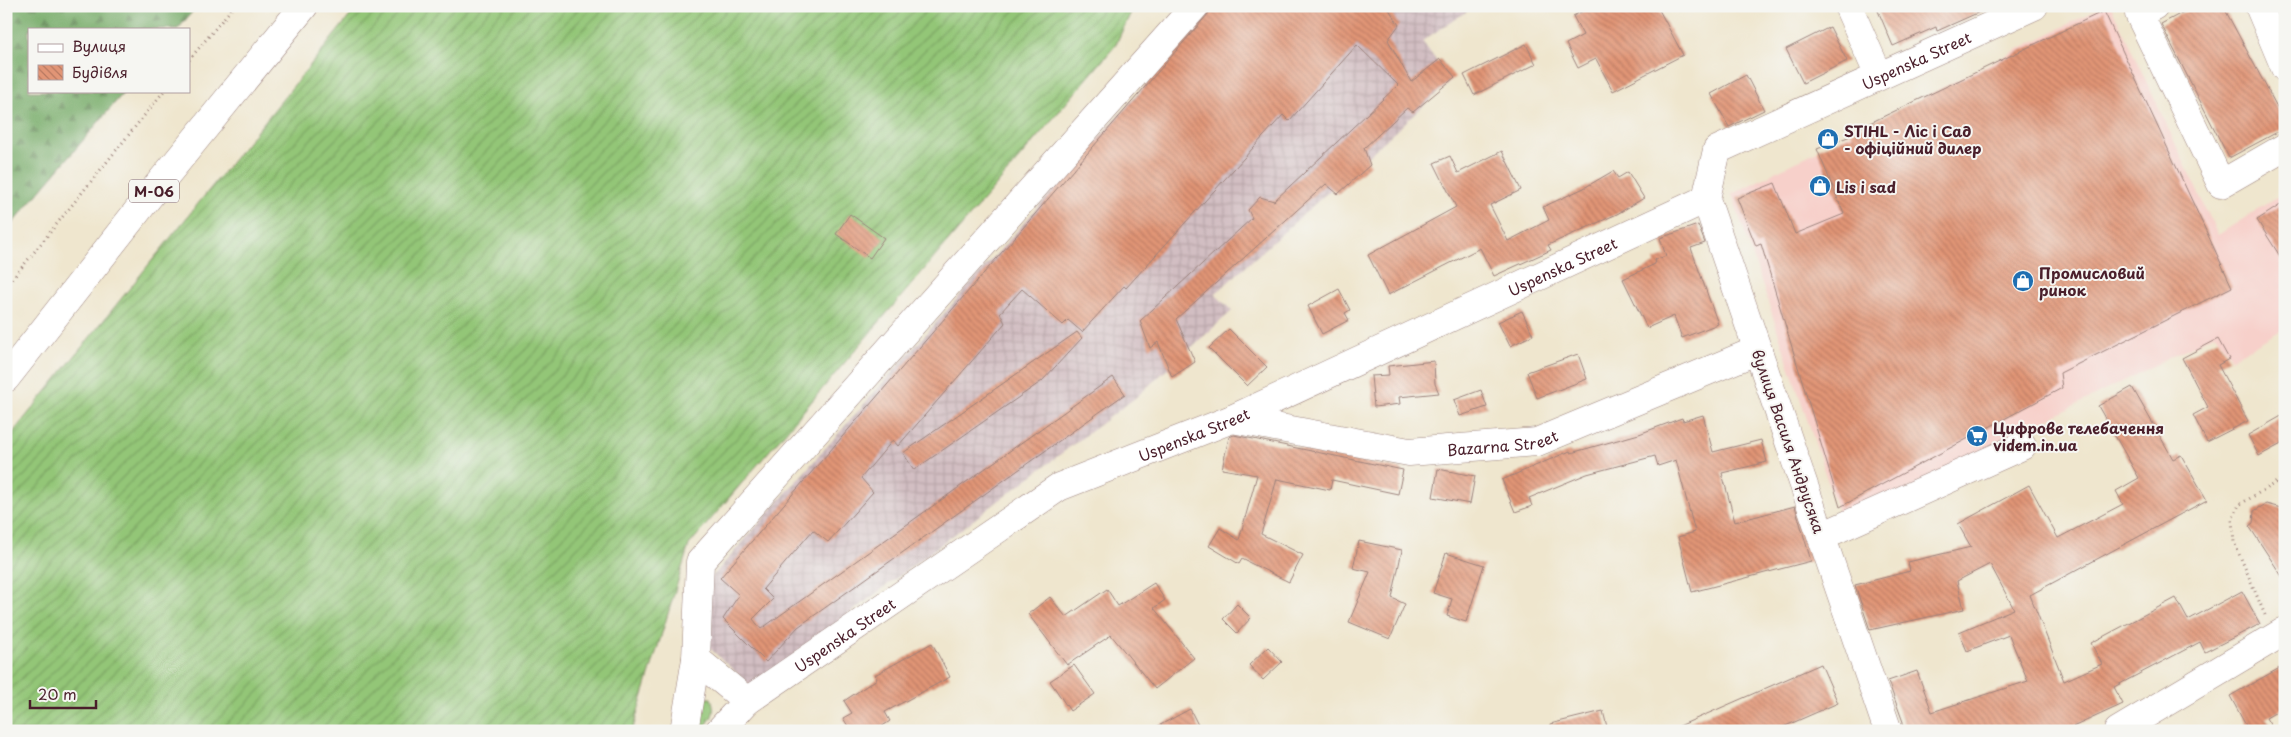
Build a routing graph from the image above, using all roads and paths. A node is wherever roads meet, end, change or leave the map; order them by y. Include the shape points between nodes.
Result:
1 (234, 6) edge
2 (304, 6) edge
3 (1195, 6) edge
4 (1848, 6) edge
5 (2034, 6) edge
6 (2154, 6) edge
7 (2259, 6) edge
8 (190, 59) edge
9 (2285, 68) edge
10 (1879, 76) junction
11 (163, 92) edge
12 (2285, 147) edge
13 (1706, 199) junction
14 (6, 287) edge
15 (1758, 350) junction
16 (6, 378) edge
17 (1232, 418) junction
18 (2022, 446) dead end
19 (2280, 480) dead end
20 (1822, 536) junction
21 (2276, 624) edge
22 (696, 659) junction
23 (747, 701) junction
24 (684, 731) edge
25 (720, 731) edge
26 (1888, 731) edge
27 (2118, 731) edge

1 - 8 path
2 - 16 main road, М-06
3 - 22 main road via 700,562
4 - 10 main road
5 - 10 main road, Uspenska Street
6 - 12 main road via 2139,14 2221,184
7 - 9 main road
10 - 13 main road, Uspenska Street via 1717,150
11 - 14 path
13 - 15 main road, вулиця Василя Андрусяка
13 - 17 main road, Uspenska Street
15 - 17 main road, Bazarna Street via 1537,442 1409,452
15 - 20 main road, вулиця Василя Андрусяка
17 - 23 main road, Uspenska Street via 1059,487
18 - 20 main road
19 - 21 path via 2239,505 2232,520 2234,542
20 - 26 main road, вулиця Василя Андрусяка
21 - 27 main road
22 - 23 main road
22 - 24 main road
23 - 25 main road, Uspenska Street

